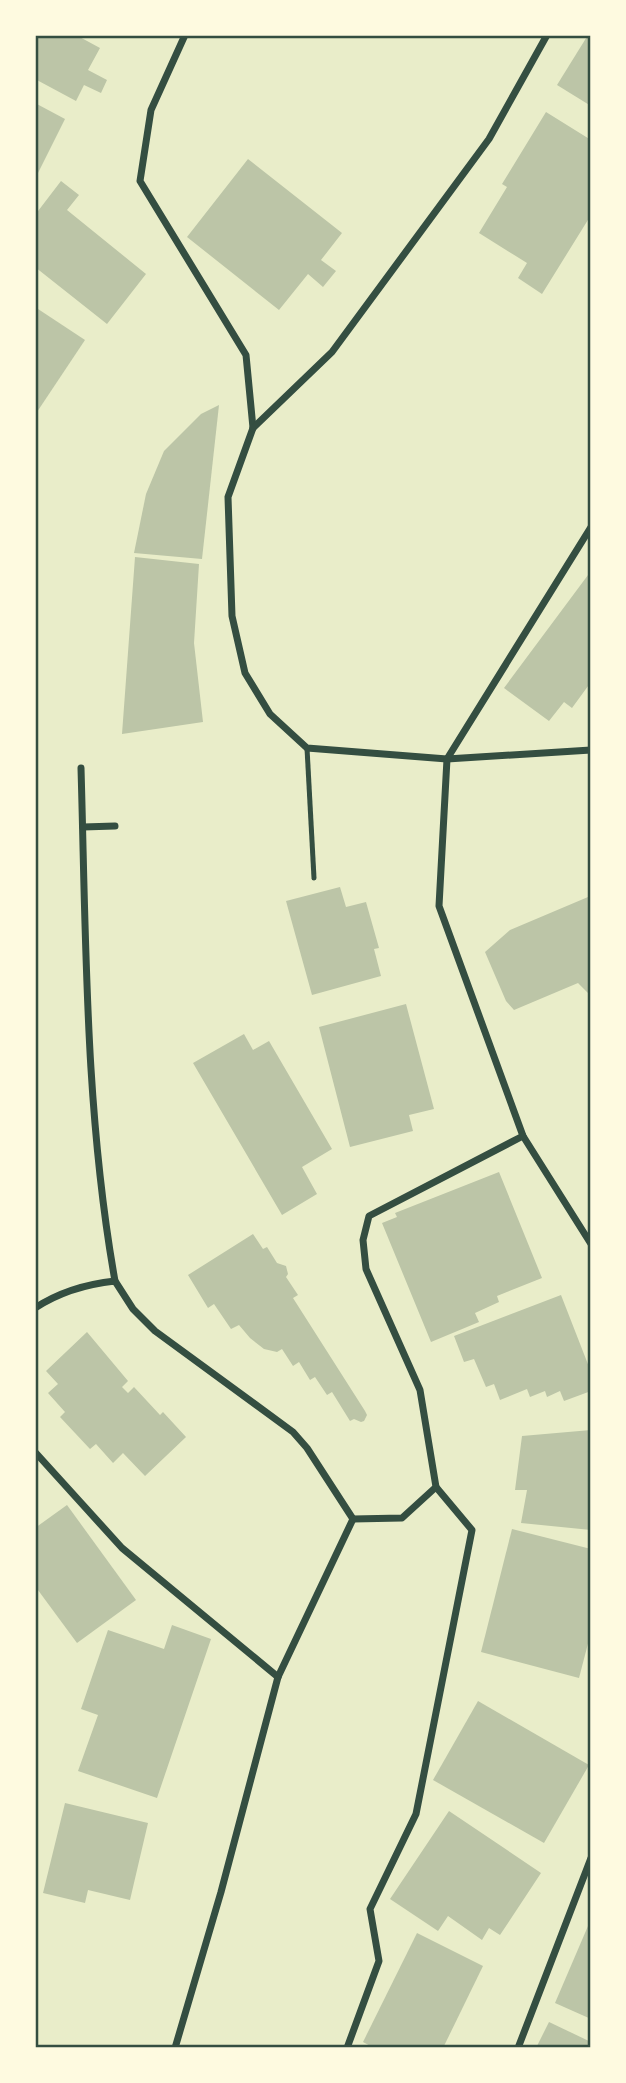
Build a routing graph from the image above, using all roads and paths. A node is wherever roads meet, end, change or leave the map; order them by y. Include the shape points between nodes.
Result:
1 (185, 35) edge
2 (547, 35) edge
3 (253, 428) junction
4 (591, 527) edge
5 (307, 748) junction
6 (591, 750) edge
7 (447, 759) junction
8 (81, 768) dead end
9 (115, 826) dead end
10 (83, 827) junction
11 (314, 878) dead end
12 (523, 1136) junction
13 (591, 1244) edge
14 (115, 1282) junction
15 (35, 1308) edge
16 (35, 1452) edge
17 (436, 1488) junction
18 (353, 1519) junction
19 (278, 1677) junction
20 (591, 1858) edge
21 (175, 2048) edge
22 (347, 2048) edge
23 (518, 2048) edge

1 - 3 street via 151,110 140,181 246,355
2 - 3 street via 489,139 332,352
3 - 5 street via 228,497 232,616 245,673 270,714
4 - 7 street
5 - 7 street
5 - 11 lane
6 - 7 street
7 - 12 street via 439,906
8 - 10 street
9 - 10 street
10 - 14 street via 90,1085
12 - 13 street
12 - 17 street via 369,1216 363,1240 366,1269 420,1390
14 - 15 street via 80,1288
14 - 18 street via 155,1331 293,1432
16 - 19 street via 122,1548
17 - 18 street via 402,1518
17 - 22 street via 472,1530 416,1814 370,1909 379,1961
18 - 19 street
19 - 21 street
20 - 23 street

